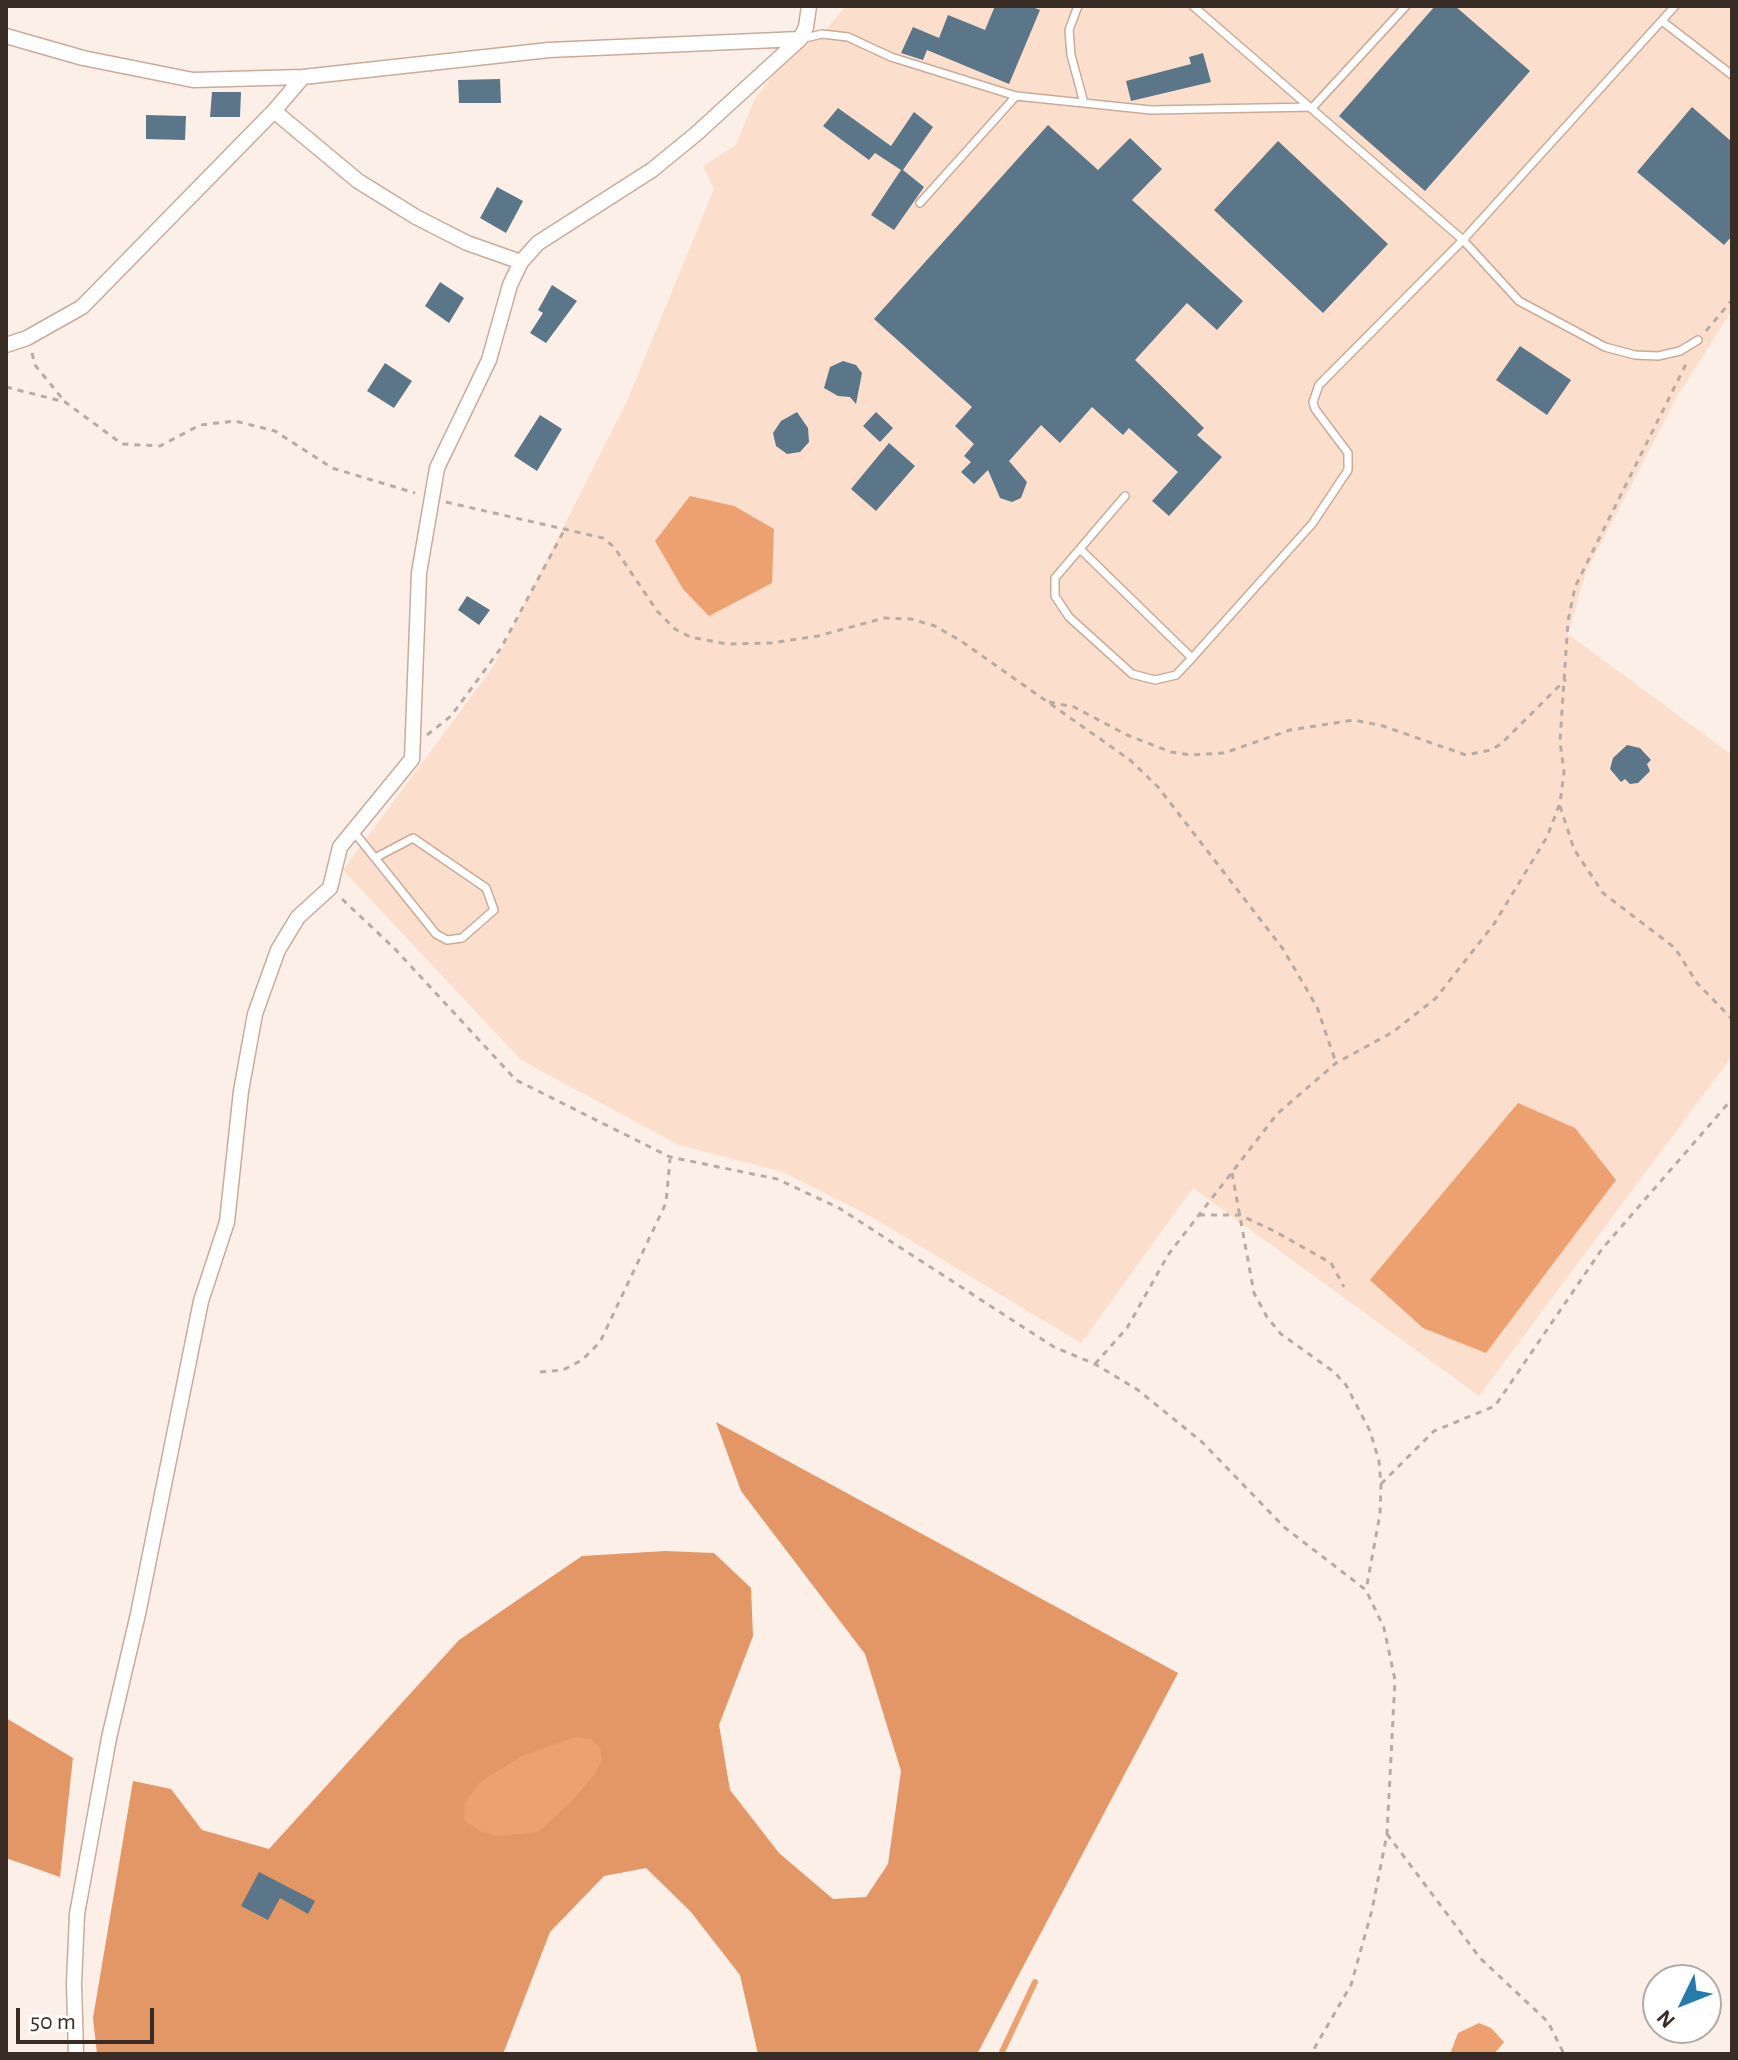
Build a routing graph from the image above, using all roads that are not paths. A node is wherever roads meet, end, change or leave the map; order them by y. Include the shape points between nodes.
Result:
1 (809, 6) edge
2 (1078, 6) edge
3 (1193, 6) edge
4 (1406, 6) edge
5 (1675, 6) edge
6 (1662, 21) junction
7 (6, 36) edge
8 (800, 39) junction
9 (1732, 75) edge
10 (303, 77) junction
11 (1016, 96) junction
12 (1084, 103) junction
13 (1313, 107) junction
14 (274, 111) junction
15 (920, 203) dead end
16 (1463, 240) junction
17 (521, 262) junction
18 (1698, 340) road end
19 (6, 345) edge
20 (1125, 496) dead end
21 (1080, 549) junction
22 (1192, 658) junction
23 (352, 830) junction
24 (375, 858) junction
25 (76, 2054) edge

1 - 8 street
2 - 12 lane via 1069,30
3 - 13 lane
4 - 13 lane
5 - 6 lane
6 - 9 lane
6 - 16 lane
7 - 10 street via 193,80
8 - 10 street via 549,50
8 - 11 lane via 822,34 848,37 891,57
8 - 17 street via 652,170 538,243
10 - 14 street
11 - 12 lane
11 - 15 lane
12 - 13 lane via 1151,110
13 - 16 lane
14 - 17 street via 358,181 416,217
14 - 19 street via 82,307
16 - 18 lane via 1519,301 1605,347 1658,356
16 - 22 lane via 1319,385 1315,409 1348,453 1348,470 1312,524
17 - 23 street via 489,360 451,434 429,498 419,573 412,759
20 - 21 lane
21 - 22 lane
21 - 22 lane via 1055,578 1055,596 1069,617 1132,674 1155,680 1176,675
23 - 24 lane
23 - 25 street via 340,847 330,888 298,917 278,950 255,1014 227,1222 201,1301 77,1914
24 - 24 lane via 436,934 447,940 462,938 494,910 486,888 413,838

